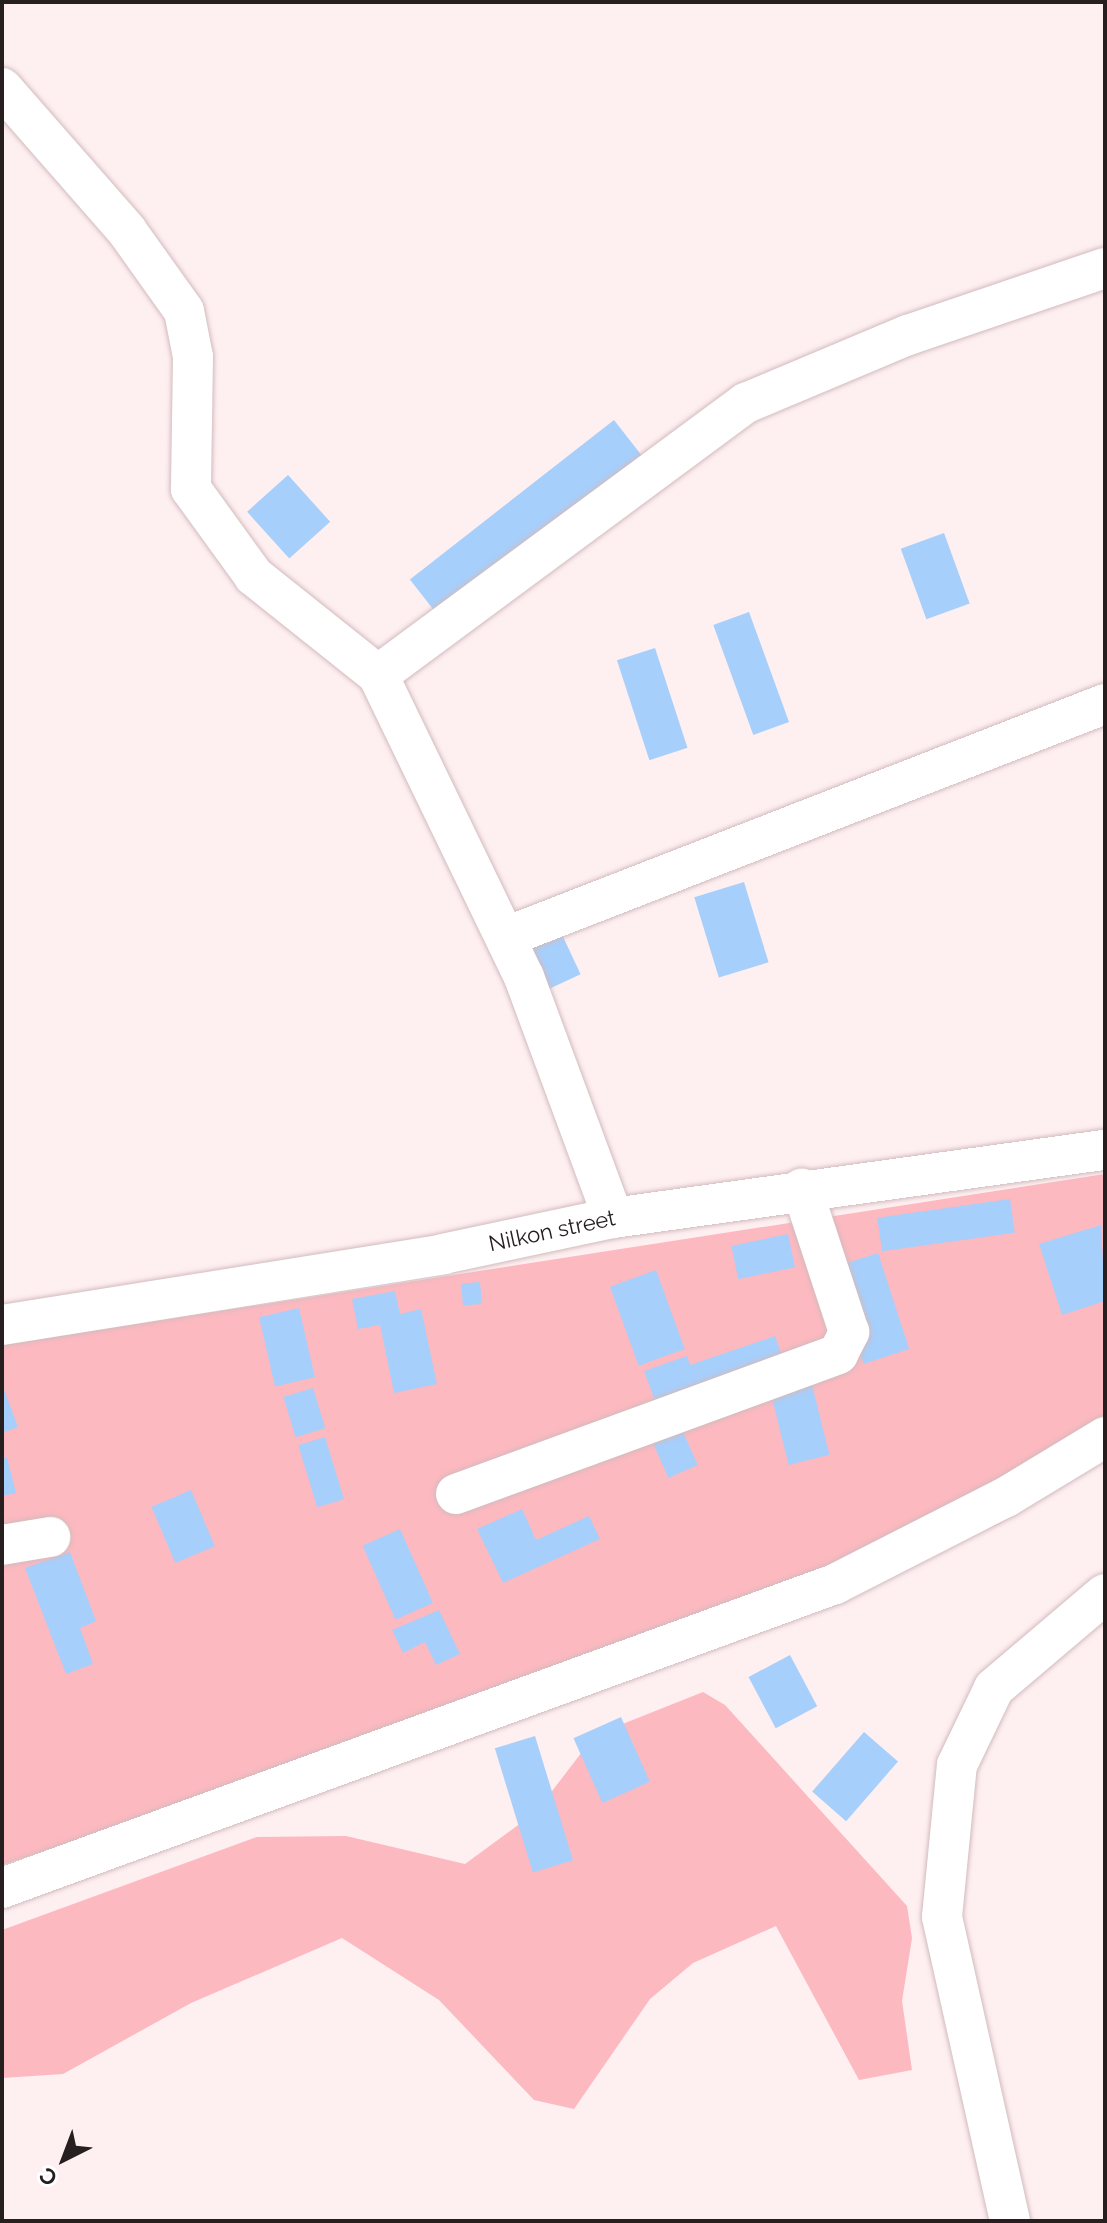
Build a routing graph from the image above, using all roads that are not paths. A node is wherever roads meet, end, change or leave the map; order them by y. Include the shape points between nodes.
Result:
1 (2, 88) edge
2 (1105, 268) edge
3 (378, 675) junction
4 (1105, 704) edge
5 (506, 937) junction
6 (1105, 1150) edge
7 (802, 1189) junction
8 (613, 1218) junction
9 (2, 1325) edge
10 (1105, 1437) edge
11 (456, 1494) dead end
12 (50, 1537) dead end
13 (2, 1545) edge
14 (1105, 1594) edge
15 (2, 1888) edge
16 (1010, 2221) edge

1 - 3 street via 127,231 184,311 193,357 186,462 203,511 254,576
2 - 3 street via 843,359 746,403
3 - 5 street
4 - 5 street
5 - 8 street via 577,1107
6 - 7 street, Nilkon street
7 - 8 street, Nilkon street
7 - 11 street via 849,1332 838,1354
8 - 9 street, Nilkon street via 443,1254
10 - 15 street via 1006,1497 835,1584
12 - 13 street
14 - 16 street via 994,1688 957,1765 942,1917

